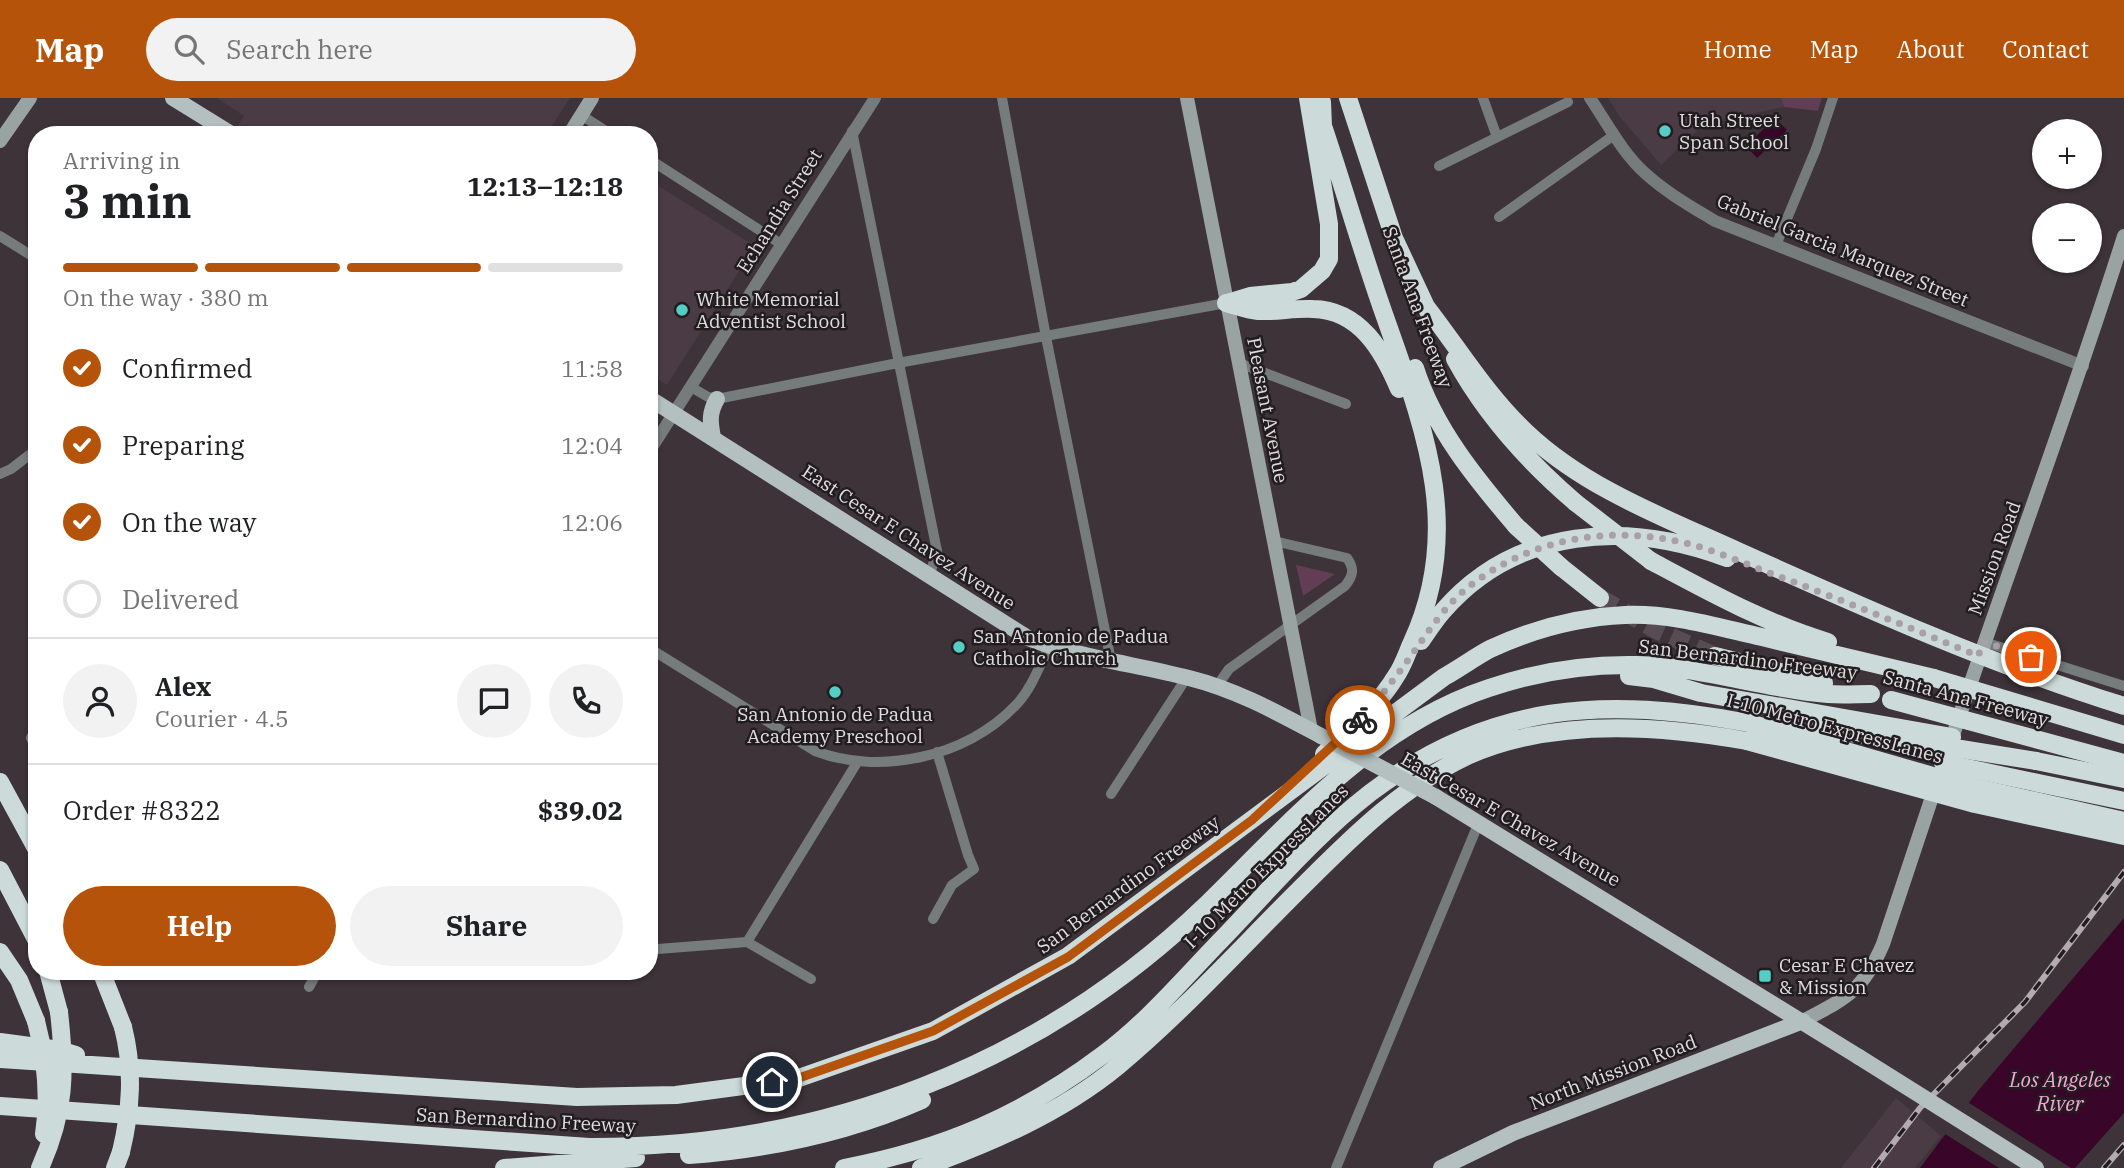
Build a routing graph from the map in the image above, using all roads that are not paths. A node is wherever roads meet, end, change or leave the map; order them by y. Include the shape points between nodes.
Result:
1 (30, 98) edge
2 (173, 98) edge
3 (592, 98) edge
4 (875, 98) edge
5 (1002, 98) edge
6 (1187, 98) edge
7 (1348, 98) edge
8 (1483, 98) edge
9 (1590, 98) edge
10 (1833, 98) edge
11 (1317, 100) edge
12 (1568, 102) dead end
13 (581, 115) junction
14 (218, 126) edge
15 (574, 126) edge
16 (598, 126) edge
17 (852, 131) junction
18 (1614, 135) junction
19 (1497, 138) junction
20 (0, 141) edge
21 (658, 165) edge
22 (1438, 166) dead end
23 (1499, 217) dead end
24 (0, 236) edge
25 (2124, 236) edge
26 (781, 244) junction
27 (1776, 245) junction
28 (28, 253) edge
29 (1226, 303) junction
30 (1424, 304) junction
31 (1046, 337) junction
32 (898, 363) junction
33 (1238, 363) junction
34 (2083, 366) junction
35 (691, 387) junction
36 (718, 399) junction
37 (658, 403) edge
38 (1346, 404) dead end
39 (675, 413) junction
40 (713, 437) junction
41 (658, 438) edge
42 (28, 456) edge
43 (0, 474) edge
44 (1434, 477) junction
45 (1274, 541) junction
46 (930, 574) junction
47 (1600, 598) tunnel mouth
48 (1866, 609) junction
49 (1290, 625) junction
50 (1049, 646) junction
51 (1981, 649) junction
52 (658, 654) edge
53 (1715, 656) tunnel mouth
54 (1111, 661) junction
55 (1545, 673) junction
56 (1397, 676) junction
57 (1187, 677) junction
58 (1934, 678) junction
59 (1217, 686) junction
60 (2124, 686) edge
61 (1871, 694) junction
62 (2124, 706) edge
63 (1748, 732) junction
64 (1316, 733) junction
65 (2124, 736) edge
66 (1952, 737) junction
67 (937, 752) junction
68 (858, 761) junction
69 (1943, 763) junction
70 (2124, 763) edge
71 (2124, 779) edge
72 (0, 782) edge
73 (1111, 794) dead end
74 (2124, 800) edge
75 (1252, 820) junction
76 (2124, 821) edge
77 (1479, 822) junction
78 (28, 833) edge
79 (2124, 836) edge
80 (0, 870) edge
81 (933, 919) dead end
82 (28, 924) edge
83 (747, 942) junction
84 (658, 949) edge
85 (0, 952) edge
86 (811, 979) dead end
87 (50, 980) edge
88 (105, 980) edge
89 (313, 980) edge
90 (309, 986) dead end
91 (1803, 1021) junction
92 (1047, 1027) junction
93 (0, 1042) edge
94 (0, 1059) edge
95 (120, 1067) junction
96 (0, 1106) edge
97 (118, 1160) edge
98 (38, 1168) edge
99 (504, 1168) edge
100 (844, 1168) edge
101 (920, 1168) edge
102 (1336, 1168) edge
103 (1441, 1168) edge
104 (2036, 1168) edge

1 - 20 main road
2 - 14 main road
3 - 13 main road
4 - 17 street, Echandia Street
5 - 31 street
6 - 29 main road, Pleasant Avenue
7 - 30 highway, Santa Ana Freeway via 1394,237
8 - 19 street
9 - 18 street, Gabriel Garcia Marquez Street
10 - 27 street
11 - 29 highway via 1329,259 1301,289
11 - 44 highway via 1421,420
11 - 47 highway, Santa Ana Freeway, bridge via 1344,156 1419,381 1446,432 1475,477 1516,526
12 - 19 street
13 - 15 main road
13 - 16 street
17 - 26 street, Echandia Street
17 - 32 street
18 - 23 street
18 - 27 street, Gabriel Garcia Marquez Street via 1645,173 1678,199 1715,221
19 - 22 street
21 - 26 street
24 - 28 street
25 - 34 main road, Mission Road
26 - 35 street, Echandia Street
27 - 34 street, Gabriel Garcia Marquez Street
29 - 31 street
29 - 33 main road, Pleasant Avenue
29 - 44 highway via 1258,311 1324,310 1359,326 1389,366
30 - 48 highway via 1526,433 1571,468 1617,496
30 - 58 highway, Santa Ana Freeway, bridge via 1466,379 1500,427 1548,479 1651,561 1793,631 1913,666
31 - 32 street
31 - 54 street
32 - 36 street
32 - 46 street via 937,551
33 - 38 street
33 - 45 main road, Pleasant Avenue
34 - 51 main road, Mission Road
35 - 36 street
35 - 39 street, Echandia Street
36 - 40 main road via 710,419
37 - 39 main road, East Cesar E Chavez Avenue
39 - 40 main road, East Cesar E Chavez Avenue
39 - 41 street, Echandia Street
40 - 46 main road, East Cesar E Chavez Avenue
42 - 43 street
44 - 56 highway via 1435,570 1423,619
45 - 49 main road, Pleasant Avenue
45 - 49 street via 1348,558 1353,566 1352,578 1345,586
46 - 50 main road, East Cesar E Chavez Avenue via 1007,626
48 - 51 highway
48 - 56 highway via 1696,546 1635,536 1573,539 1530,550 1474,583 1443,611
49 - 59 street via 1228,669
49 - 64 main road, Pleasant Avenue
50 - 54 main road, East Cesar E Chavez Avenue
50 - 67 street via 1015,706 967,741
51 - 60 street
51 - 62 highway
51 - 66 main road, Mission Road
52 - 68 street via 815,751
53 - 61 highway, Santa Ana Freeway
54 - 57 main road, East Cesar E Chavez Avenue
55 - 61 highway, San Bernardino Freeway via 1639,665 1826,694
55 - 66 highway via 1654,679 1701,692
55 - 92 highway, San Bernardino Freeway via 1475,693 1393,736 1300,811 1146,958
56 - 75 highway via 1361,719
57 - 59 main road, East Cesar E Chavez Avenue
57 - 73 street
58 - 65 highway, Santa Ana Freeway, bridge
58 - 75 highway via 1660,616 1625,615 1562,624 1489,650 1444,677
59 - 64 main road, East Cesar E Chavez Avenue
61 - 70 highway, Santa Ana Freeway, bridge
63 - 71 highway, bridge via 1886,737
63 - 76 highway, I-10 Metro ExpressLanes, bridge
63 - 79 highway, I-10 Metro ExpressLanes, bridge via 1975,804
63 - 100 highway, I-10 Metro ExpressLanes via 1675,711 1600,708 1535,715 1451,743 1371,793 1330,827 1144,1020 1057,1088 955,1140
63 - 101 highway, I-10 Metro ExpressLanes via 1580,730 1506,743 1433,774 1345,844 1115,1068 1016,1129
64 - 77 main road, East Cesar E Chavez Avenue, bridge
66 - 69 main road, Mission Road
67 - 68 street via 892,761
67 - 81 street via 974,869 952,885
68 - 83 street
69 - 74 highway
69 - 91 main road, Mission Road via 1874,964 1850,995
72 - 78 highway
75 - 95 highway, San Bernardino Freeway via 1068,957 933,1031 796,1079 676,1096 577,1097
77 - 91 main road, East Cesar E Chavez Avenue
77 - 102 street
80 - 82 highway
83 - 84 street
83 - 86 street
85 - 98 highway, bridge via 19,980 36,1021 44,1059 46,1120
87 - 98 highway, bridge via 59,1012 61,1105 55,1132
88 - 97 highway, bridge via 123,1027 130,1062 127,1126
89 - 90 street
91 - 103 main road, North Mission Road via 1513,1133
91 - 104 main road, East Cesar E Chavez Avenue, bridge
92 - 96 highway, San Bernardino Freeway via 965,1070 865,1108 748,1136 669,1145 549,1145
92 - 99 highway via 972,1078 842,1130 728,1152
93 - 95 highway via 60,1050
94 - 95 highway, San Bernardino Freeway

